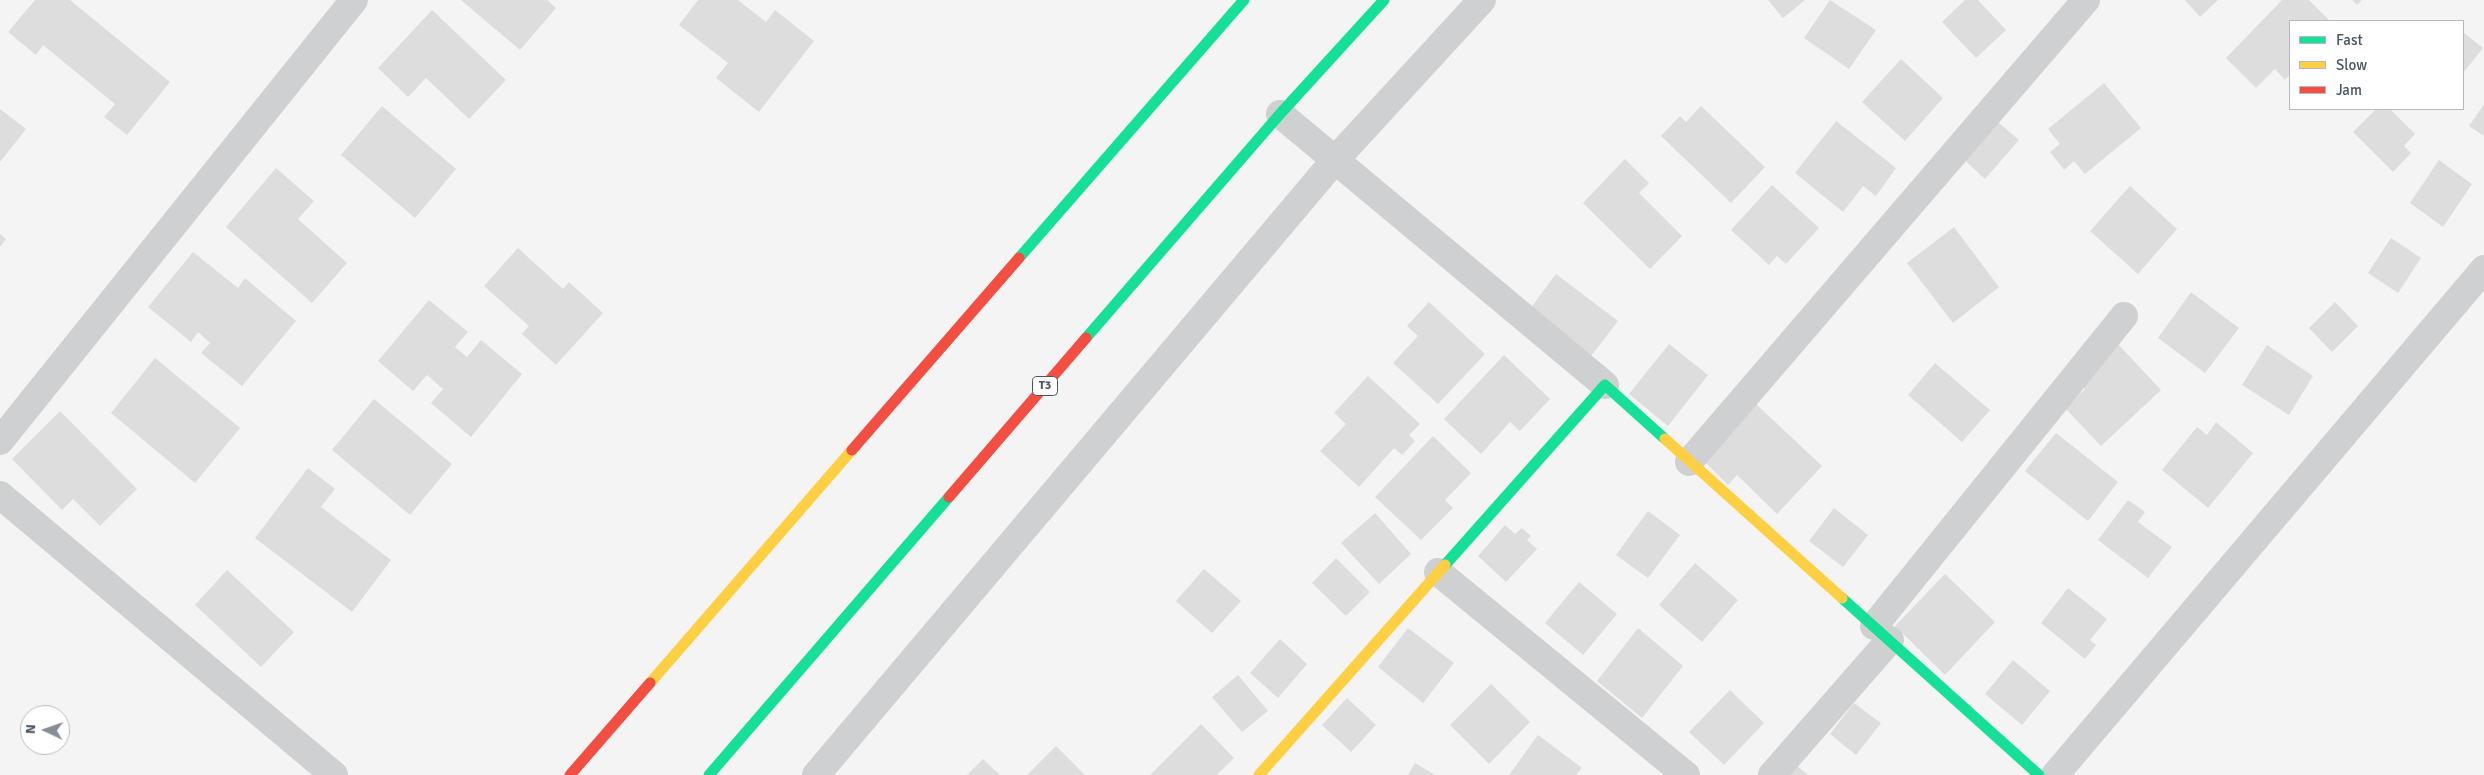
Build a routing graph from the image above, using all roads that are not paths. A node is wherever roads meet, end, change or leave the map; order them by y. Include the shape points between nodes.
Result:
1 (354, 0) edge
2 (1244, 0) edge
3 (1384, 0) edge
4 (1482, 0) edge
5 (2086, 0) edge
6 (1280, 114) junction
7 (1335, 160) junction
8 (2484, 269) edge
9 (2124, 316) dead end
10 (1605, 385) junction
11 (0, 441) edge
12 (1689, 462) junction
13 (0, 495) edge
14 (1438, 572) junction
15 (1882, 633) junction
16 (334, 775) edge
17 (570, 775) edge
18 (709, 775) edge
19 (816, 775) edge
20 (1259, 775) edge
21 (1686, 775) edge
22 (1772, 775) edge
23 (2039, 775) edge
24 (2055, 775) edge

1 - 11 street
2 - 17 main road
3 - 6 main road, T3
4 - 7 street
5 - 12 street
6 - 7 street
6 - 18 main road, T3
7 - 10 street
7 - 19 street
8 - 24 street
9 - 15 street
10 - 12 main road
10 - 14 main road
12 - 15 main road
13 - 16 street
14 - 20 main road
14 - 21 street
15 - 22 street
15 - 23 main road

